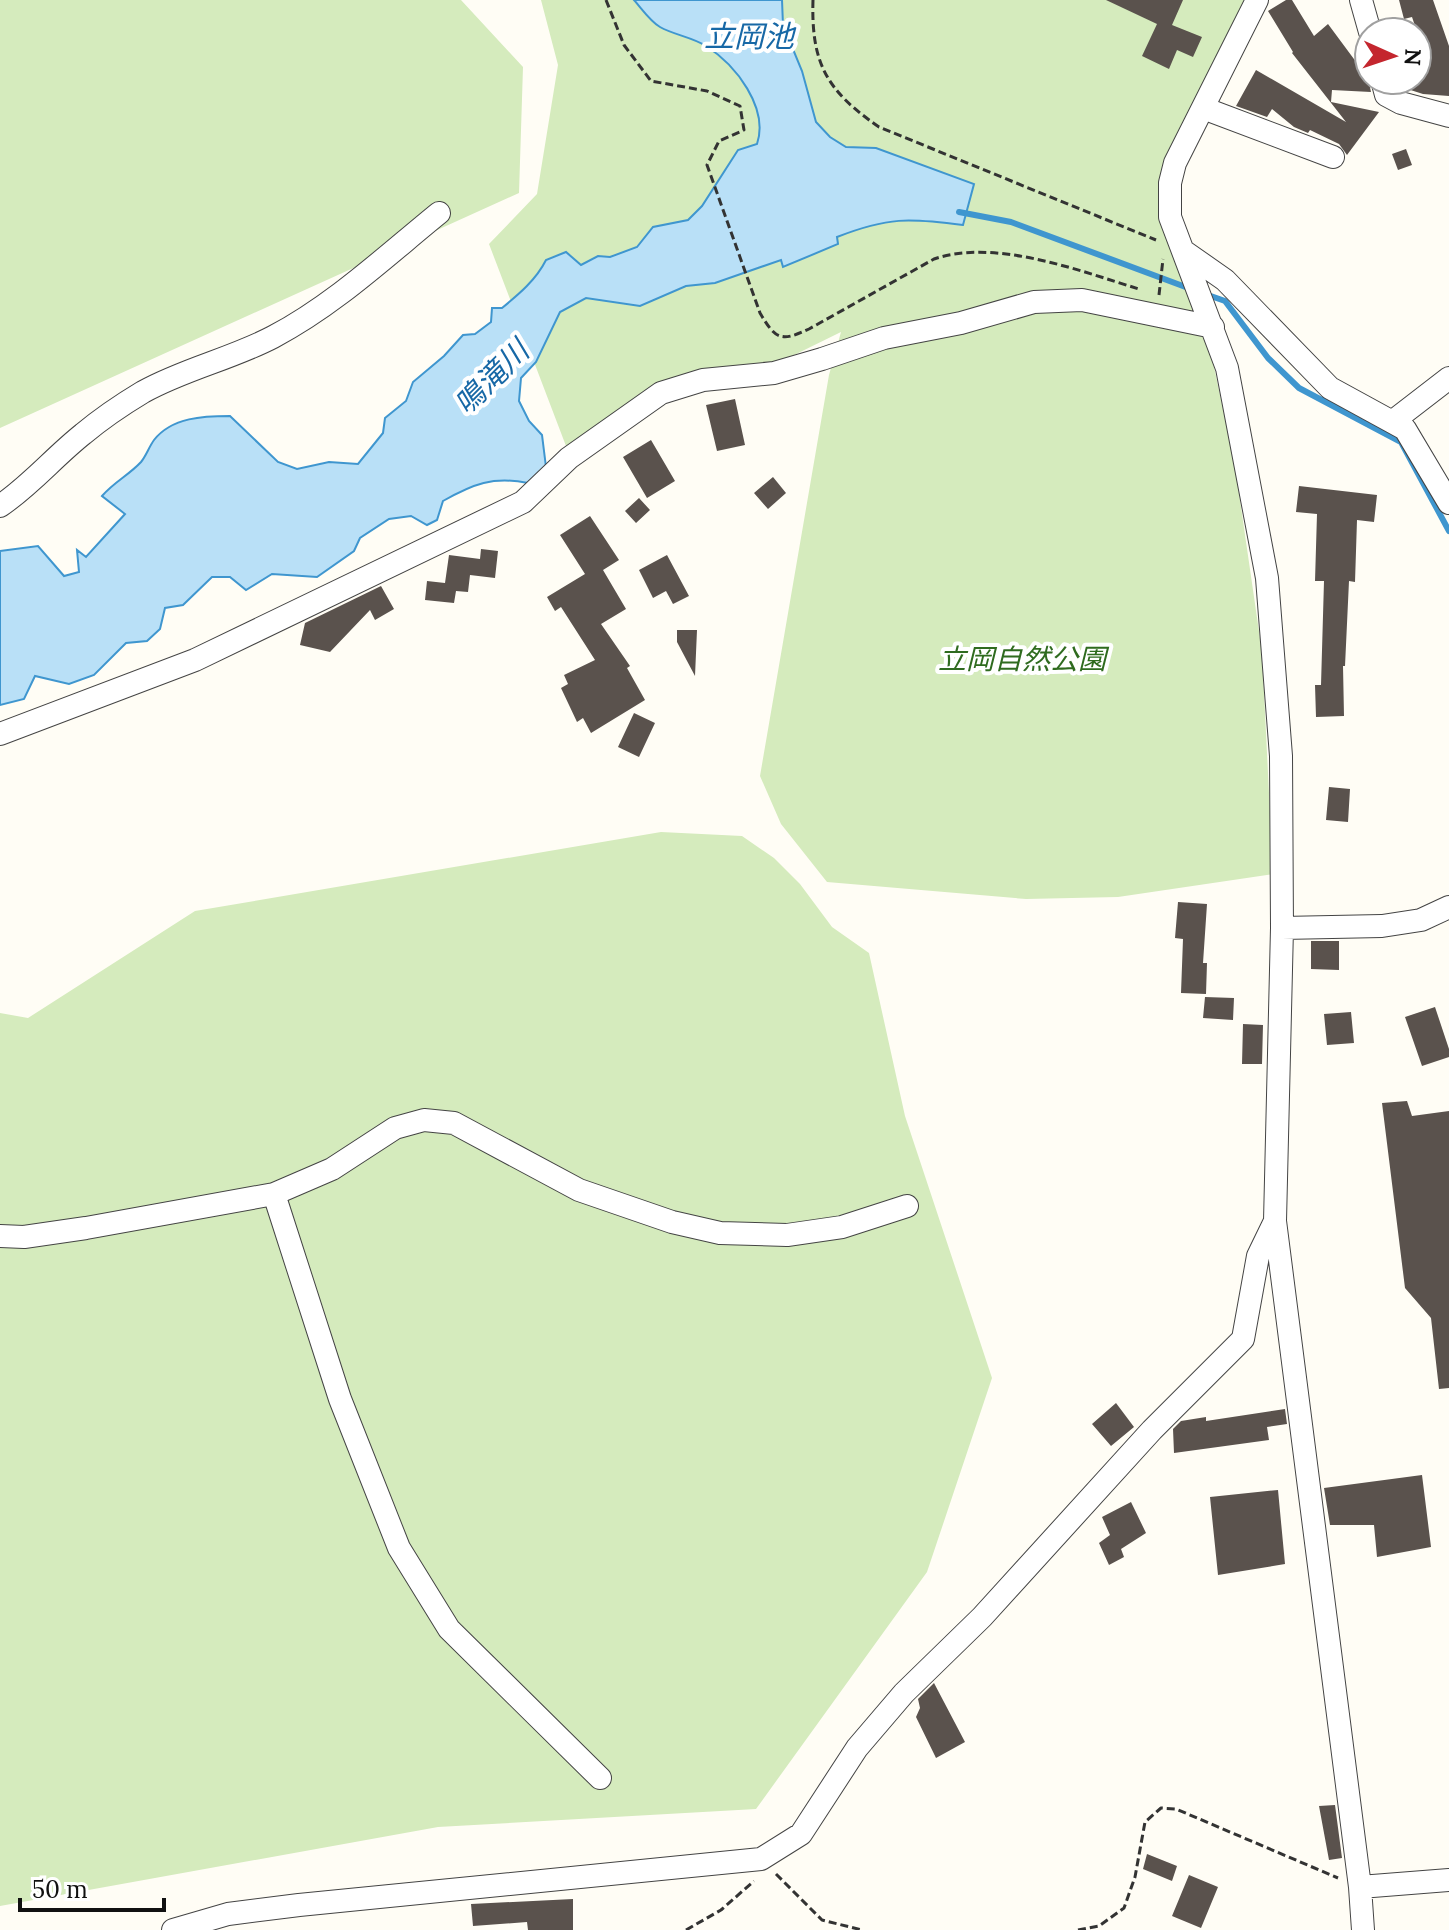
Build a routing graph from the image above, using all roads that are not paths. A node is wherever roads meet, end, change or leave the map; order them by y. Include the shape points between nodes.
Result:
1 (1257, 0) edge
2 (1388, 96) edge
3 (1203, 108) junction
4 (1449, 116) edge
5 (1333, 157) dead end
6 (439, 213) dead end
7 (1174, 254) junction
8 (1209, 317) junction
9 (1449, 378) edge
10 (1392, 422) junction
11 (1449, 503) edge
12 (0, 506) edge
13 (0, 734) edge
14 (1449, 907) edge
15 (1282, 928) junction
16 (274, 1194) junction
17 (907, 1206) dead end
18 (1275, 1221) junction
19 (0, 1236) edge
20 (600, 1778) dead end
21 (1449, 1880) edge
22 (1360, 1887) junction
23 (173, 1930) edge
24 (1363, 1930) edge

1 - 3 street
2 - 4 street
3 - 5 street
3 - 7 street via 1170,183
6 - 12 street via 334,298 276,335 142,393 84,433
7 - 8 street
7 - 10 street via 1225,280 1330,388
8 - 13 street via 1082,300 1034,302 884,338 774,373 703,380 661,393 569,458 523,502 195,660
8 - 15 street via 1234,396 1267,578 1281,756
9 - 10 street
10 - 11 street via 1405,429
14 - 15 street via 1421,920 1382,926
15 - 18 street
16 - 17 street via 332,1169 395,1128 424,1120 454,1123 579,1190 720,1233 787,1235 842,1227
16 - 19 street via 86,1228
16 - 20 street via 340,1399 399,1548 449,1629
18 - 22 street
18 - 23 street via 1258,1256 1243,1339 904,1693 857,1748 801,1834 761,1859 299,1905 228,1914
21 - 22 street
22 - 24 street

